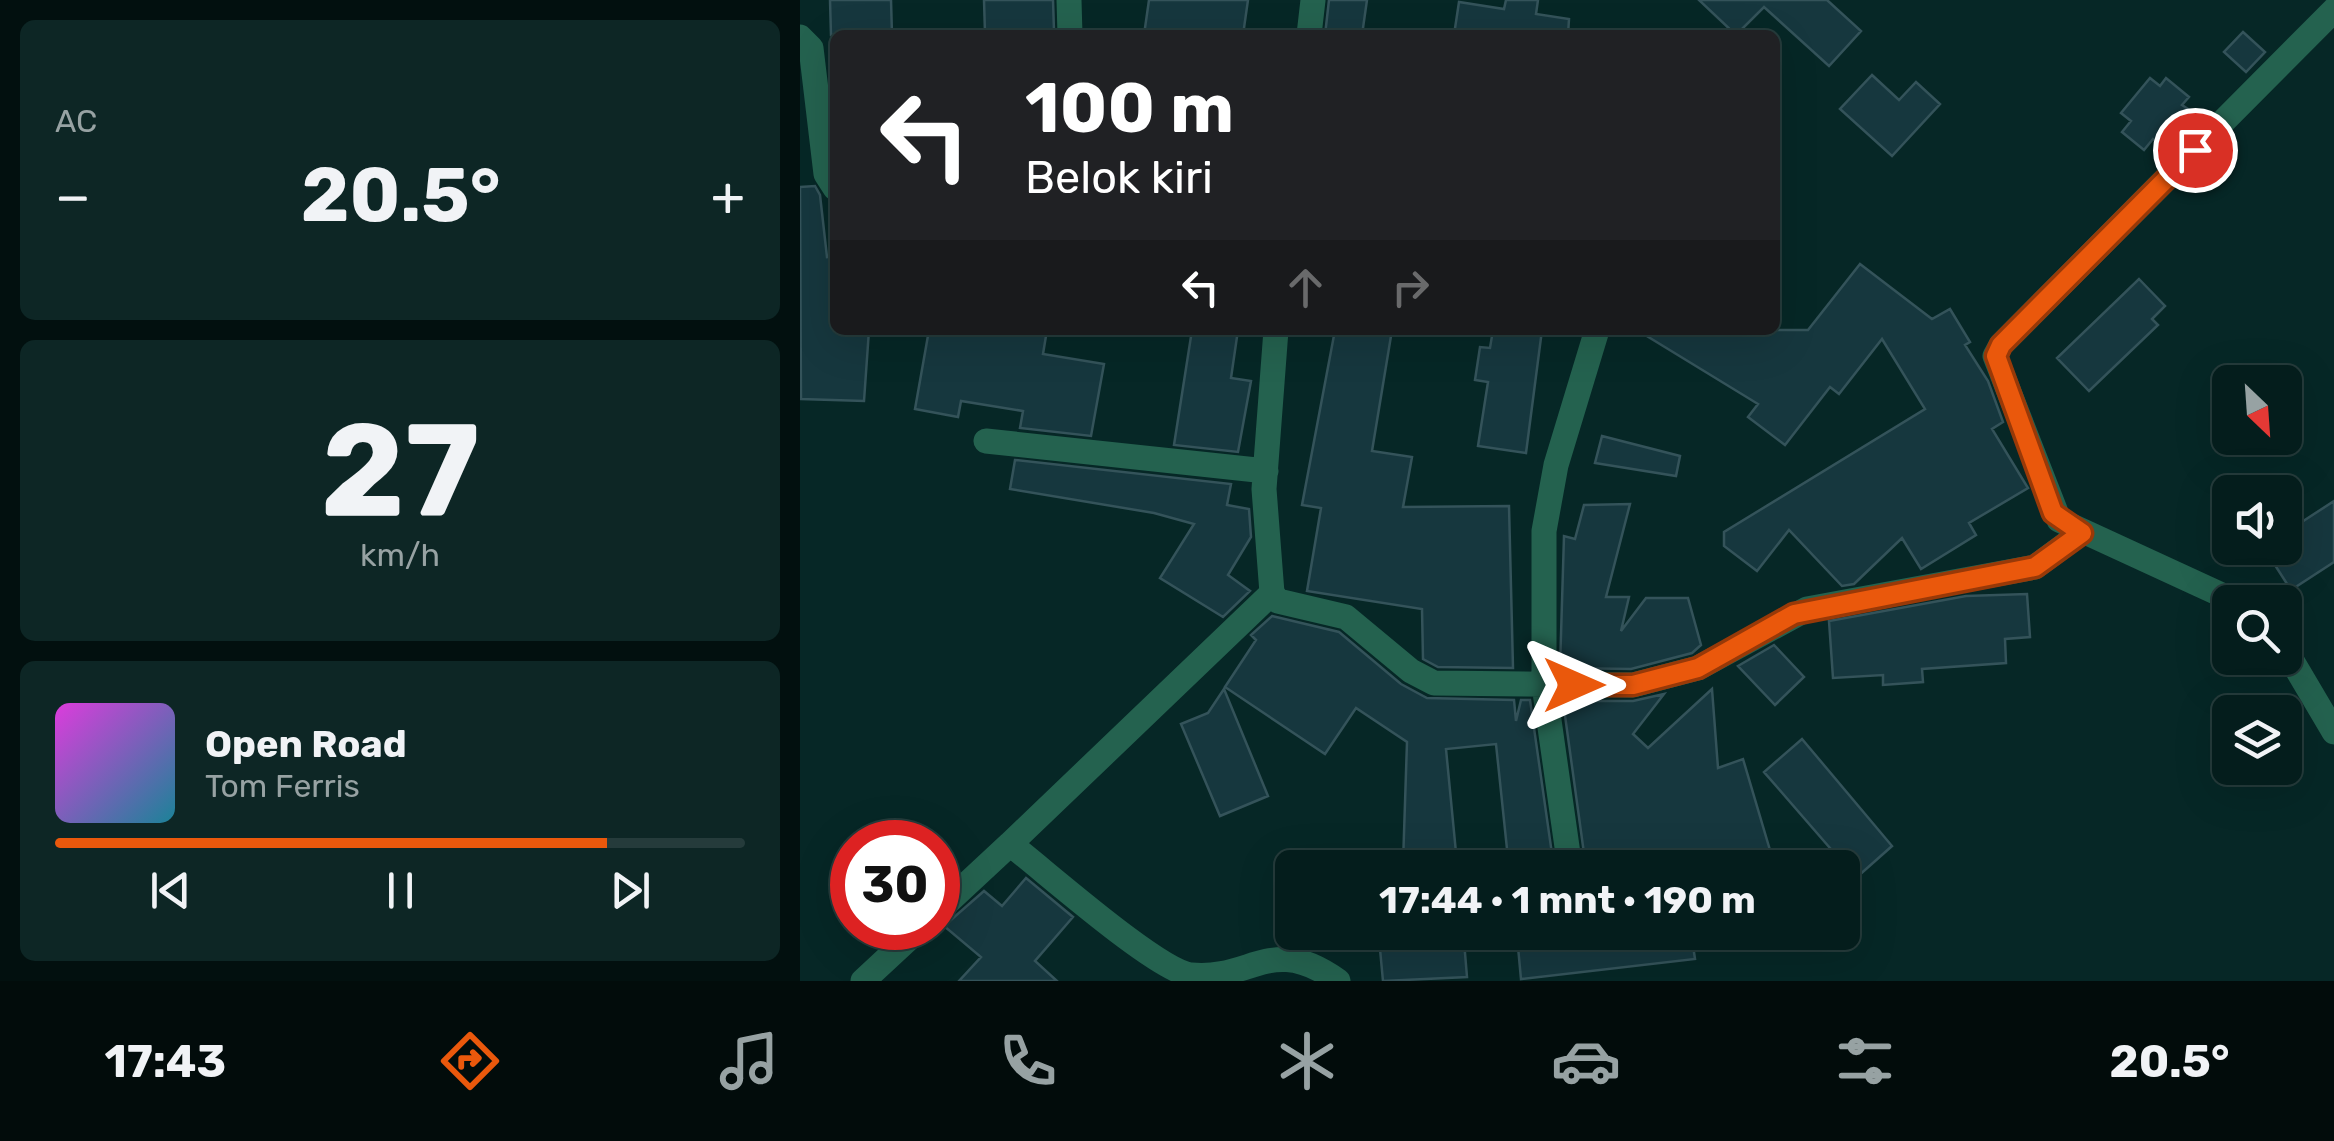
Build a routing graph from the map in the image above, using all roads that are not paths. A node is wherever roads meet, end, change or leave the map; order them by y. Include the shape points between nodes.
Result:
1 (1070, 0) edge
2 (1313, 0) edge
3 (2334, 10) edge
4 (1070, 30) edge
5 (1309, 30) edge
6 (800, 37) edge
7 (830, 180) edge
8 (1276, 335) edge
9 (1596, 335) edge
10 (986, 441) dead end
11 (1266, 471) junction
12 (2082, 533) junction
13 (2212, 591) edge
14 (1272, 593) junction
15 (2300, 675) edge
16 (1544, 685) junction
17 (2334, 732) edge
18 (1010, 844) junction
19 (1567, 850) edge
20 (960, 891) edge
21 (896, 950) edge
22 (863, 981) edge
23 (1338, 981) edge

1 - 4 street
2 - 5 street
3 - 12 street via 2001,345 1996,356 2053,513
6 - 7 street via 811,48
8 - 11 street
9 - 16 street via 1548,494
10 - 11 street
11 - 14 street
12 - 13 street
12 - 16 street via 2035,567 1794,614 1698,668 1633,685
14 - 16 street via 1278,601 1346,616 1434,683
14 - 18 street
15 - 17 street
16 - 19 street
18 - 20 street
18 - 23 street via 1188,975 1290,958
21 - 22 street

